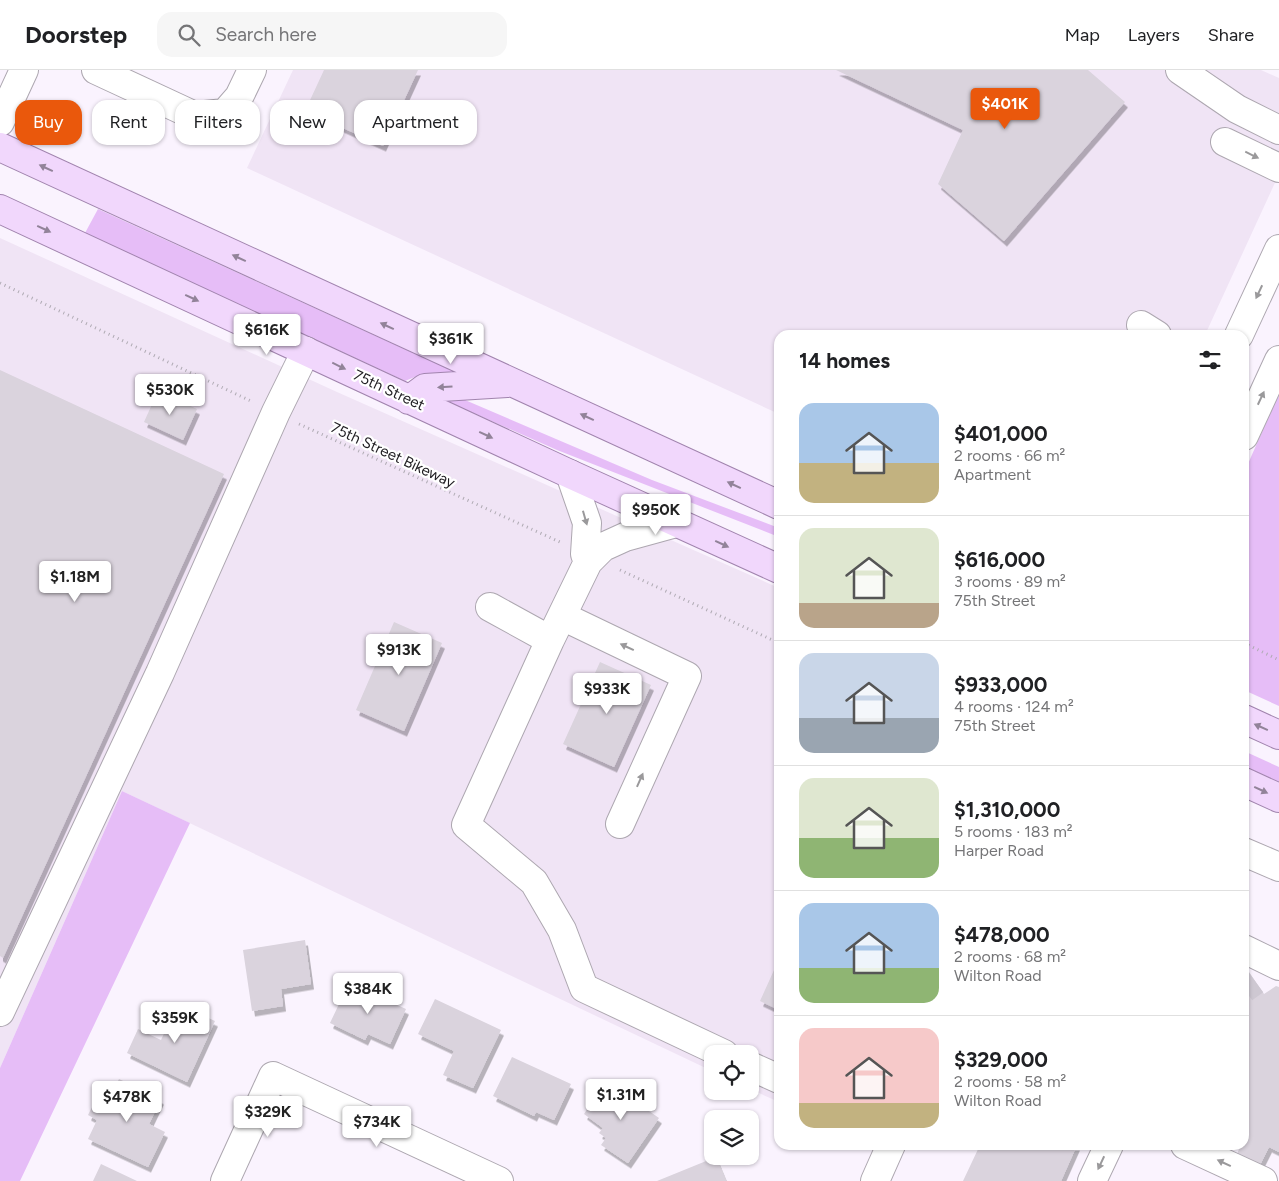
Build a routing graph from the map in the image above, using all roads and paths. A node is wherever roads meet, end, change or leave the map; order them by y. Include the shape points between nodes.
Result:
1 (24, 70) edge
2 (96, 70) edge
3 (252, 70) edge
4 (1180, 70) edge
5 (0, 122) edge
6 (1279, 130) edge
7 (1225, 142) dead end
8 (0, 147) edge
9 (1279, 168) edge
10 (0, 209) edge
11 (1279, 249) edge
12 (0, 283) edge
13 (1241, 330) edge
14 (306, 351) junction
15 (1279, 360) edge
16 (511, 383) junction
17 (409, 400) junction
18 (276, 412) junction
19 (1249, 425) edge
20 (570, 474) junction
21 (774, 503) edge
22 (676, 523) junction
23 (589, 558) junction
24 (774, 567) edge
25 (490, 607) dead end
26 (556, 628) junction
27 (774, 641) edge
28 (1249, 645) edge
29 (1279, 660) edge
30 (1249, 721) edge
31 (1279, 735) edge
32 (1249, 784) edge
33 (1279, 798) edge
34 (620, 824) dead end
35 (1249, 854) edge
36 (1279, 868) edge
37 (1249, 953) edge
38 (1268, 970) edge
39 (0, 1012) edge
40 (705, 1045) edge
41 (759, 1070) edge
42 (774, 1077) edge
43 (889, 1150) edge
44 (1107, 1150) edge
45 (1196, 1150) edge
46 (225, 1181) edge
47 (499, 1181) edge
48 (875, 1181) edge
49 (1092, 1181) edge
50 (1263, 1181) edge

1 - 5 street
2 - 3 street via 195,116 225,113 239,97
4 - 6 street via 1237,109
7 -> 9 street
16 -> 8 main road
10 -> 14 main road, 75th Street
11 -> 13 street
12 - 18 path, 75th Street Bikeway
14 -> 17 main road, 75th Street
14 - 18 street
19 -> 15 street
16 -> 17 main road via 425,388
21 -> 16 main road
17 -> 20 main road, 75th Street
18 - 23 path, 75th Street Bikeway
18 - 39 street via 160,673
20 - 22 main road, 75th Street
20 -> 23 street via 587,523
22 - 23 street via 625,537
22 -> 24 main road, 75th Street
23 - 26 street
23 - 27 path, 75th Street Bikeway
25 - 26 street
34 -> 26 street via 687,676
26 - 40 street via 466,825 534,882 562,930 584,988
28 - 29 path
31 -> 30 main road
32 -> 33 main road
35 - 36 street
37 - 38 street
41 - 42 street
43 - 48 street
44 -> 49 street
50 -> 45 street
46 - 47 street via 273,1076

